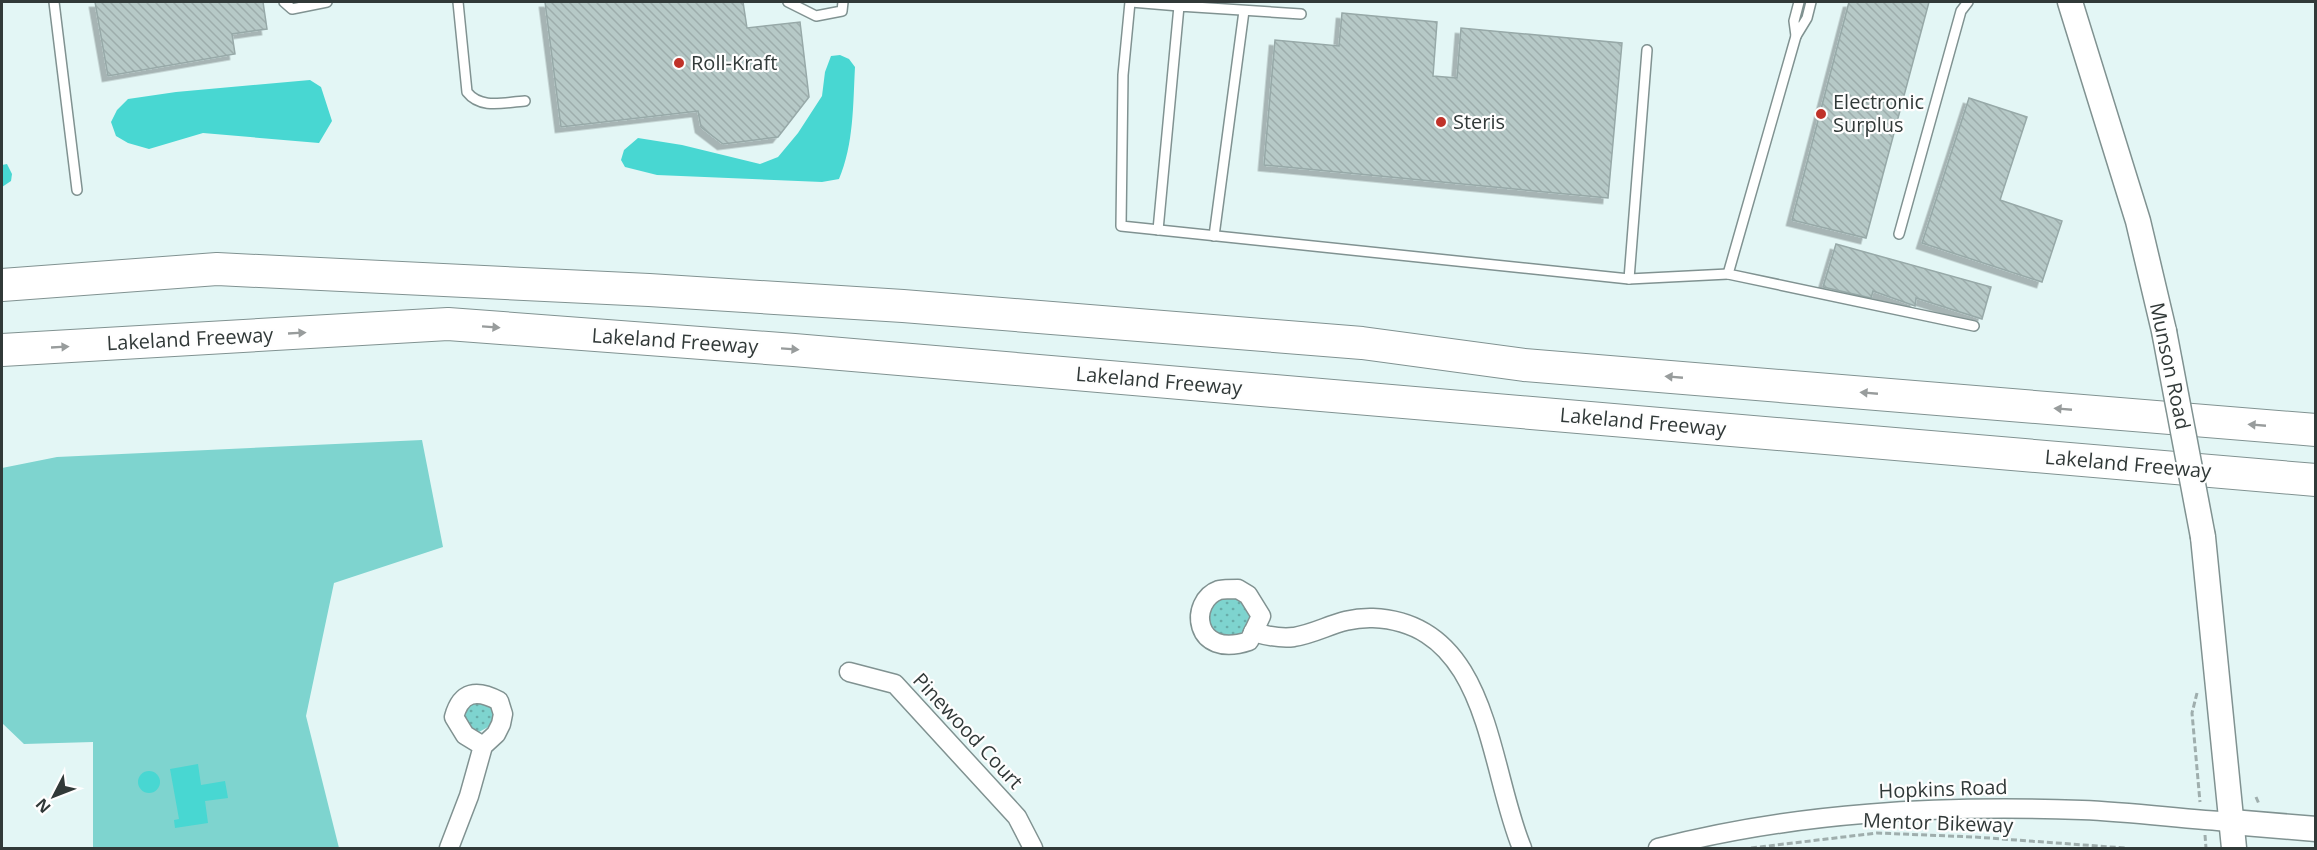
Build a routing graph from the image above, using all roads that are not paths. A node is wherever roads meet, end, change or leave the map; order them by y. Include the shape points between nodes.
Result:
1 (54, 2) edge
2 (284, 2) edge
3 (327, 2) edge
4 (458, 2) edge
5 (788, 2) edge
6 (843, 2) edge
7 (1131, 2) edge
8 (1799, 2) edge
9 (1811, 2) edge
10 (1968, 2) edge
11 (2070, 2) edge
12 (1179, 6) junction
13 (1244, 11) junction
14 (1301, 14) dead end
15 (1796, 36) junction
16 (1647, 50) dead end
17 (525, 101) dead end
18 (77, 190) dead end
19 (1158, 230) junction
20 (1899, 234) dead end
21 (1214, 236) junction
22 (1728, 274) junction
23 (1629, 279) junction
24 (2, 285) edge
25 (1974, 326) dead end
26 (2, 350) edge
27 (2316, 430) edge
28 (2316, 480) edge
29 (1254, 632) dead end
30 (849, 672) dead end
31 (483, 746) dead end
32 (2232, 822) junction
33 (2316, 829) edge
34 (449, 849) edge
35 (1033, 849) edge
36 (1522, 849) edge
37 (1658, 849) edge
38 (2234, 849) edge

1 - 18 lane
2 - 3 lane via 292,9
4 - 17 lane via 467,92 481,104
5 - 6 lane via 816,16 842,11
7 - 12 lane
7 - 19 lane via 1123,75 1121,226
8 - 15 lane via 1794,21
9 - 15 lane
10 - 20 lane via 1961,11
11 - 32 street, Munson Road, bridge via 2139,221 2164,331 2203,537
12 - 13 lane
12 - 19 lane
13 - 14 lane
13 - 21 lane
15 - 22 lane
16 - 23 lane
19 - 21 lane
21 - 23 lane
22 - 23 lane
22 - 25 lane
27 -> 24 highway via 1524,364 1362,343 672,291 217,269
26 -> 28 highway, Lakeland Freeway via 448,324
29 - 36 street via 1278,638 1296,637 1344,619 1374,618 1404,623 1424,632 1452,655 1471,683 1510,821
30 - 35 street, Pinewood Court via 895,684 1017,817
31 - 34 street
32 - 33 street
32 - 37 street, Hopkins Road via 2084,810 1940,809 1803,820 1701,837
32 - 38 street, Munson Road

